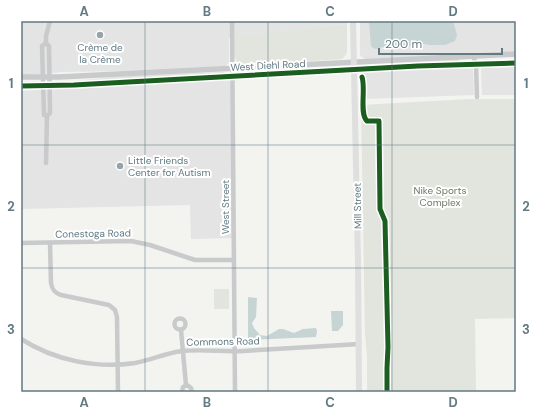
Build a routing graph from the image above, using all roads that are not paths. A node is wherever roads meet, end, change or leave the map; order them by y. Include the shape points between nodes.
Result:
1 (50, 21) edge
2 (232, 21) edge
3 (353, 21) edge
4 (46, 43) junction
5 (516, 54) edge
6 (473, 56) junction
7 (354, 62) junction
8 (516, 63) edge
9 (476, 64) junction
10 (233, 69) junction
11 (354, 70) junction
12 (233, 76) junction
13 (21, 77) edge
14 (42, 77) junction
15 (50, 77) junction
16 (21, 86) edge
17 (42, 86) junction
18 (50, 86) junction
19 (477, 97) dead end
20 (46, 116) junction
21 (46, 163) dead end
22 (21, 243) edge
23 (50, 243) junction
24 (234, 260) junction
25 (181, 330) dead end
26 (21, 339) edge
27 (359, 344) junction
28 (182, 351) junction
29 (235, 351) junction
30 (118, 365) junction
31 (186, 385) junction
32 (118, 392) edge
33 (182, 392) edge
34 (192, 392) edge
35 (235, 392) edge
36 (359, 392) edge

1 - 4 street
2 - 10 street, West Street
3 - 7 main road, Mill Street
4 - 14 street via 41,51
4 - 15 street via 49,46
5 - 6 street, West Diehl Road
6 - 7 street, West Diehl Road
6 - 9 street
7 - 10 street, West Diehl Road
7 - 11 main road, Mill Street
8 - 9 street, West Diehl Road
9 - 11 street, West Diehl Road
9 - 19 street
10 - 12 street, West Street
10 - 15 street, West Diehl Road
11 - 12 street, West Diehl Road
11 - 27 main road, Mill Street
12 - 18 street, West Diehl Road
12 - 24 street, West Street
13 - 14 street, West Diehl Road
14 - 15 street, West Diehl Road
14 - 17 street
15 - 18 street
16 - 17 street, West Diehl Road
17 - 18 street, West Diehl Road
17 - 20 street
18 - 20 street via 50,113
20 - 21 street
22 - 23 street, Conestoga Road
23 - 24 street, Conestoga Road via 131,241 195,260
23 - 30 street via 51,282 55,293 109,305 115,310
24 - 29 street, West Street
25 - 28 street
26 - 30 street, Commons Road via 61,357 95,364
27 - 29 street, Commons Road
27 - 36 main road, Mill Street
28 - 29 street, Commons Road
28 - 30 street, Commons Road
28 - 31 street
29 - 35 street, West Street
30 - 32 street
31 - 33 street
31 - 34 street

